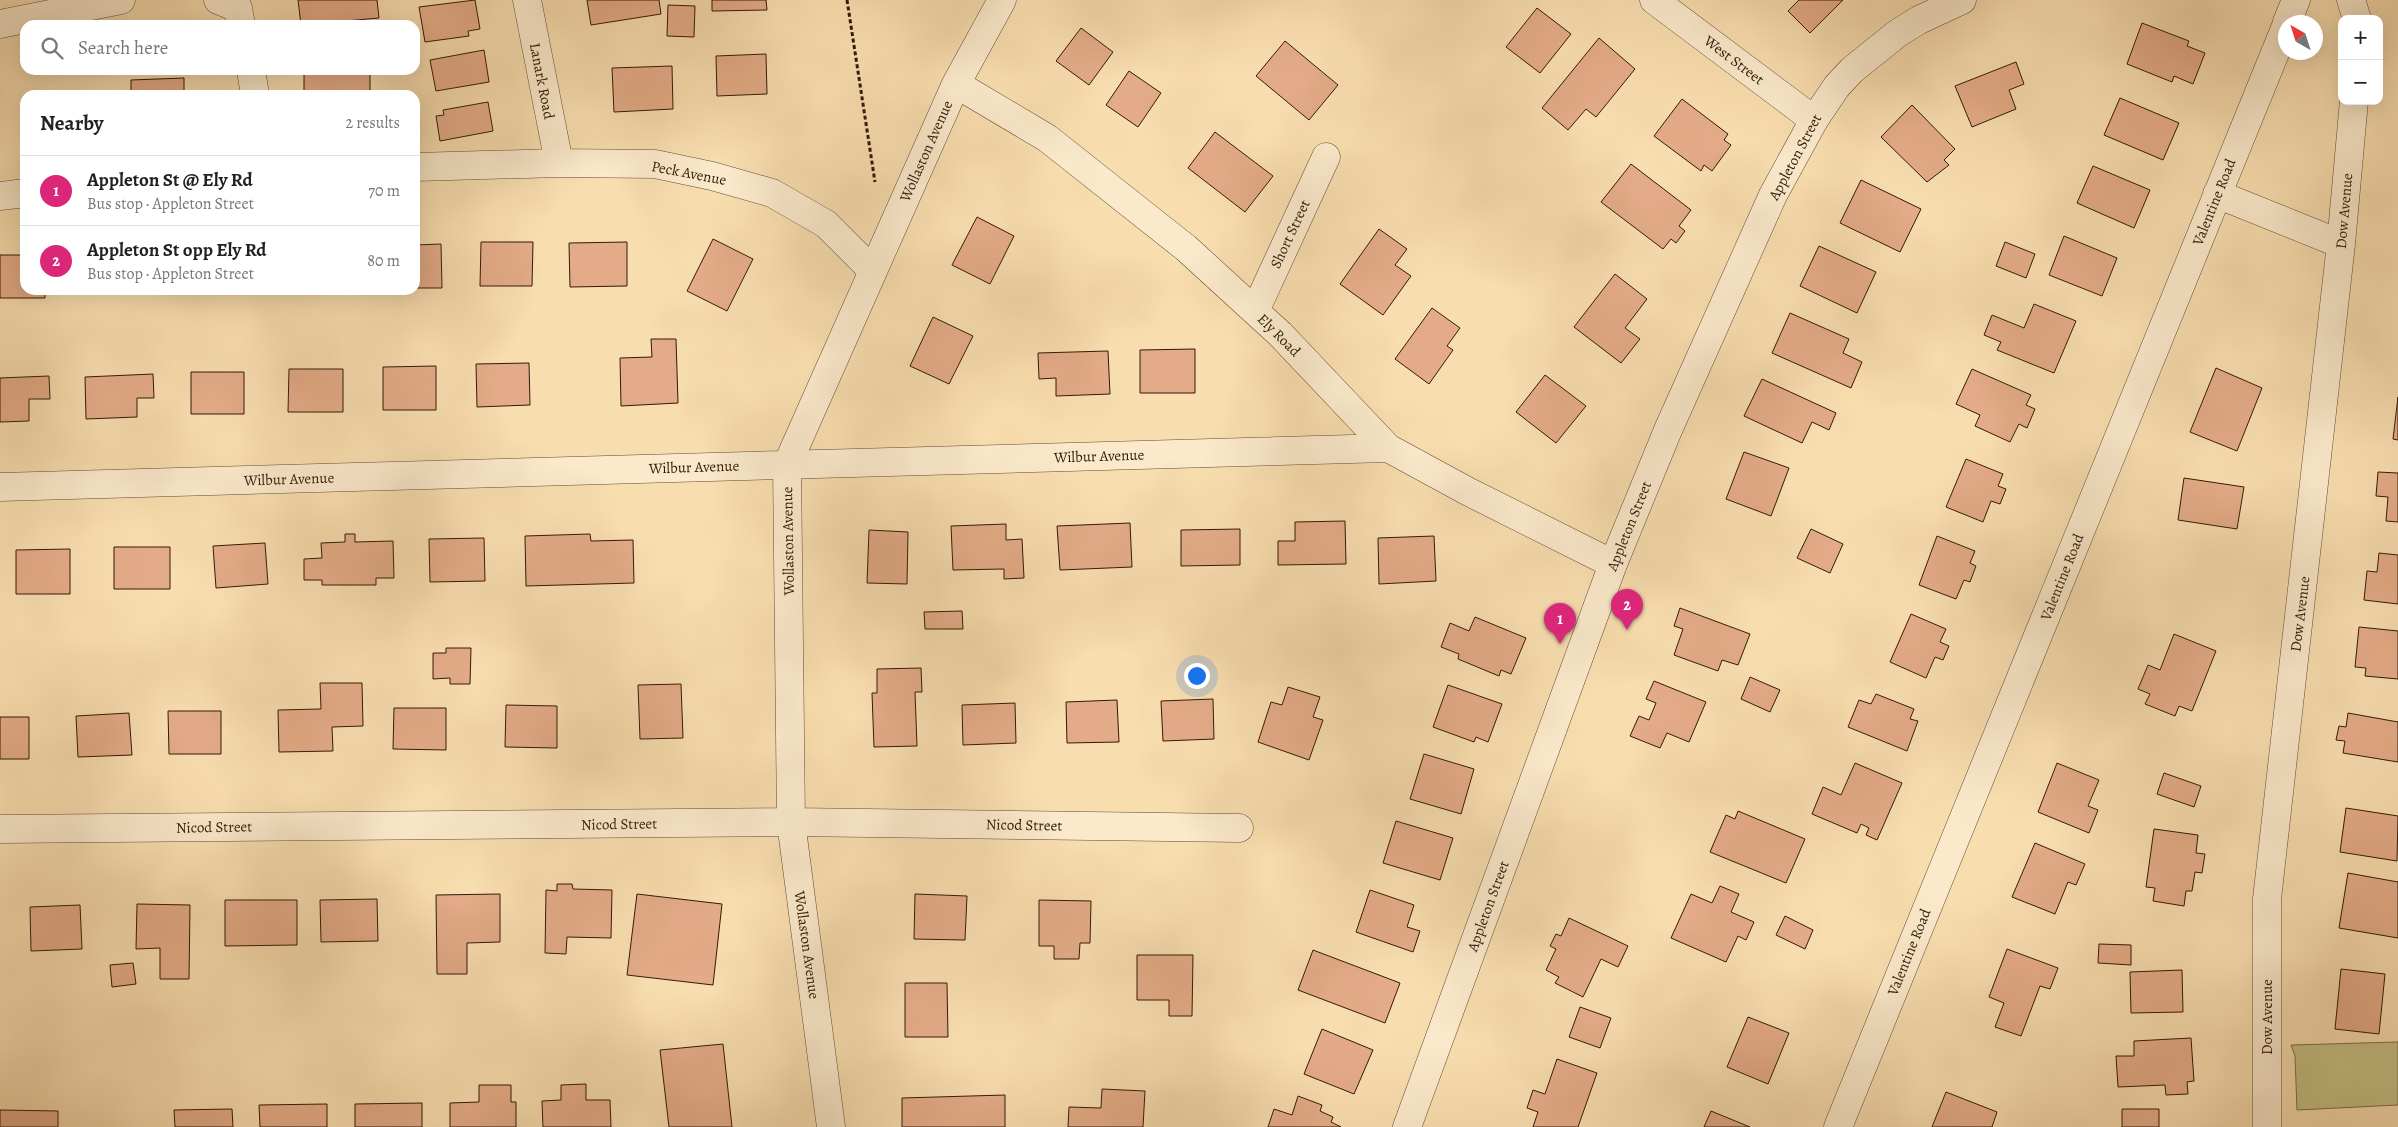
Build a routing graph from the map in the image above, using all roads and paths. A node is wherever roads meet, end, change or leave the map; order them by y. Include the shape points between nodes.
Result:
1 (121, 0) edge
2 (526, 0) edge
3 (847, 0) edge
4 (1002, 0) edge
5 (1654, 0) edge
6 (1962, 0) edge
7 (2296, 0) edge
8 (2351, 0) edge
9 (221, 1) edge
10 (2290, 15) edge
11 (2356, 15) edge
12 (20, 20) edge
13 (20, 20) edge
14 (240, 20) edge
15 (0, 24) edge
16 (2278, 45) edge
17 (251, 75) edge
18 (956, 84) junction
19 (254, 90) edge
20 (2354, 105) edge
21 (1814, 120) junction
22 (1326, 157) dead end
23 (558, 163) junction
24 (420, 167) edge
25 (875, 186) dead end
26 (20, 194) edge
27 (2217, 194) junction
28 (0, 196) edge
29 (2341, 244) junction
30 (873, 271) junction
31 (1255, 311) junction
32 (1388, 448) junction
33 (787, 465) junction
34 (0, 487) edge
35 (1613, 564) junction
36 (791, 822) junction
37 (1239, 828) dead end
38 (0, 829) edge
39 (831, 1127) edge
40 (1407, 1127) edge
41 (1838, 1127) edge
42 (2267, 1127) edge

1 - 13 street
2 - 23 street, Lanark Road
3 - 25 path
4 - 18 street, Wollaston Avenue
5 - 21 street, West Street
6 - 21 street, Appleton Street via 1919,20 1867,57 1837,86
7 - 10 street
8 - 11 street
9 - 14 street via 238,8
12 - 15 street
16 - 27 street, Valentine Road
17 - 19 street
18 - 30 street, Wollaston Avenue
18 - 31 street, Ely Road via 1047,138 1186,248
20 - 29 street, Dow Avenue
21 - 35 street, Appleton Street via 1760,224 1668,430
22 - 31 street, Short Street
23 - 24 street, Peck Avenue
23 - 30 street, Peck Avenue via 654,164 772,193 826,224
26 - 28 street
27 - 29 street
27 - 41 street, Valentine Road
29 - 42 street, Dow Avenue via 2267,898
30 - 33 street, Wollaston Avenue
31 - 32 street, Ely Road
32 - 33 street, Wilbur Avenue
32 - 35 street, Ely Road
33 - 34 street, Wilbur Avenue
33 - 36 street, Wollaston Avenue
35 - 40 street, Appleton Street
36 - 37 street, Nicod Street
36 - 38 street, Nicod Street
36 - 39 street, Wollaston Avenue

